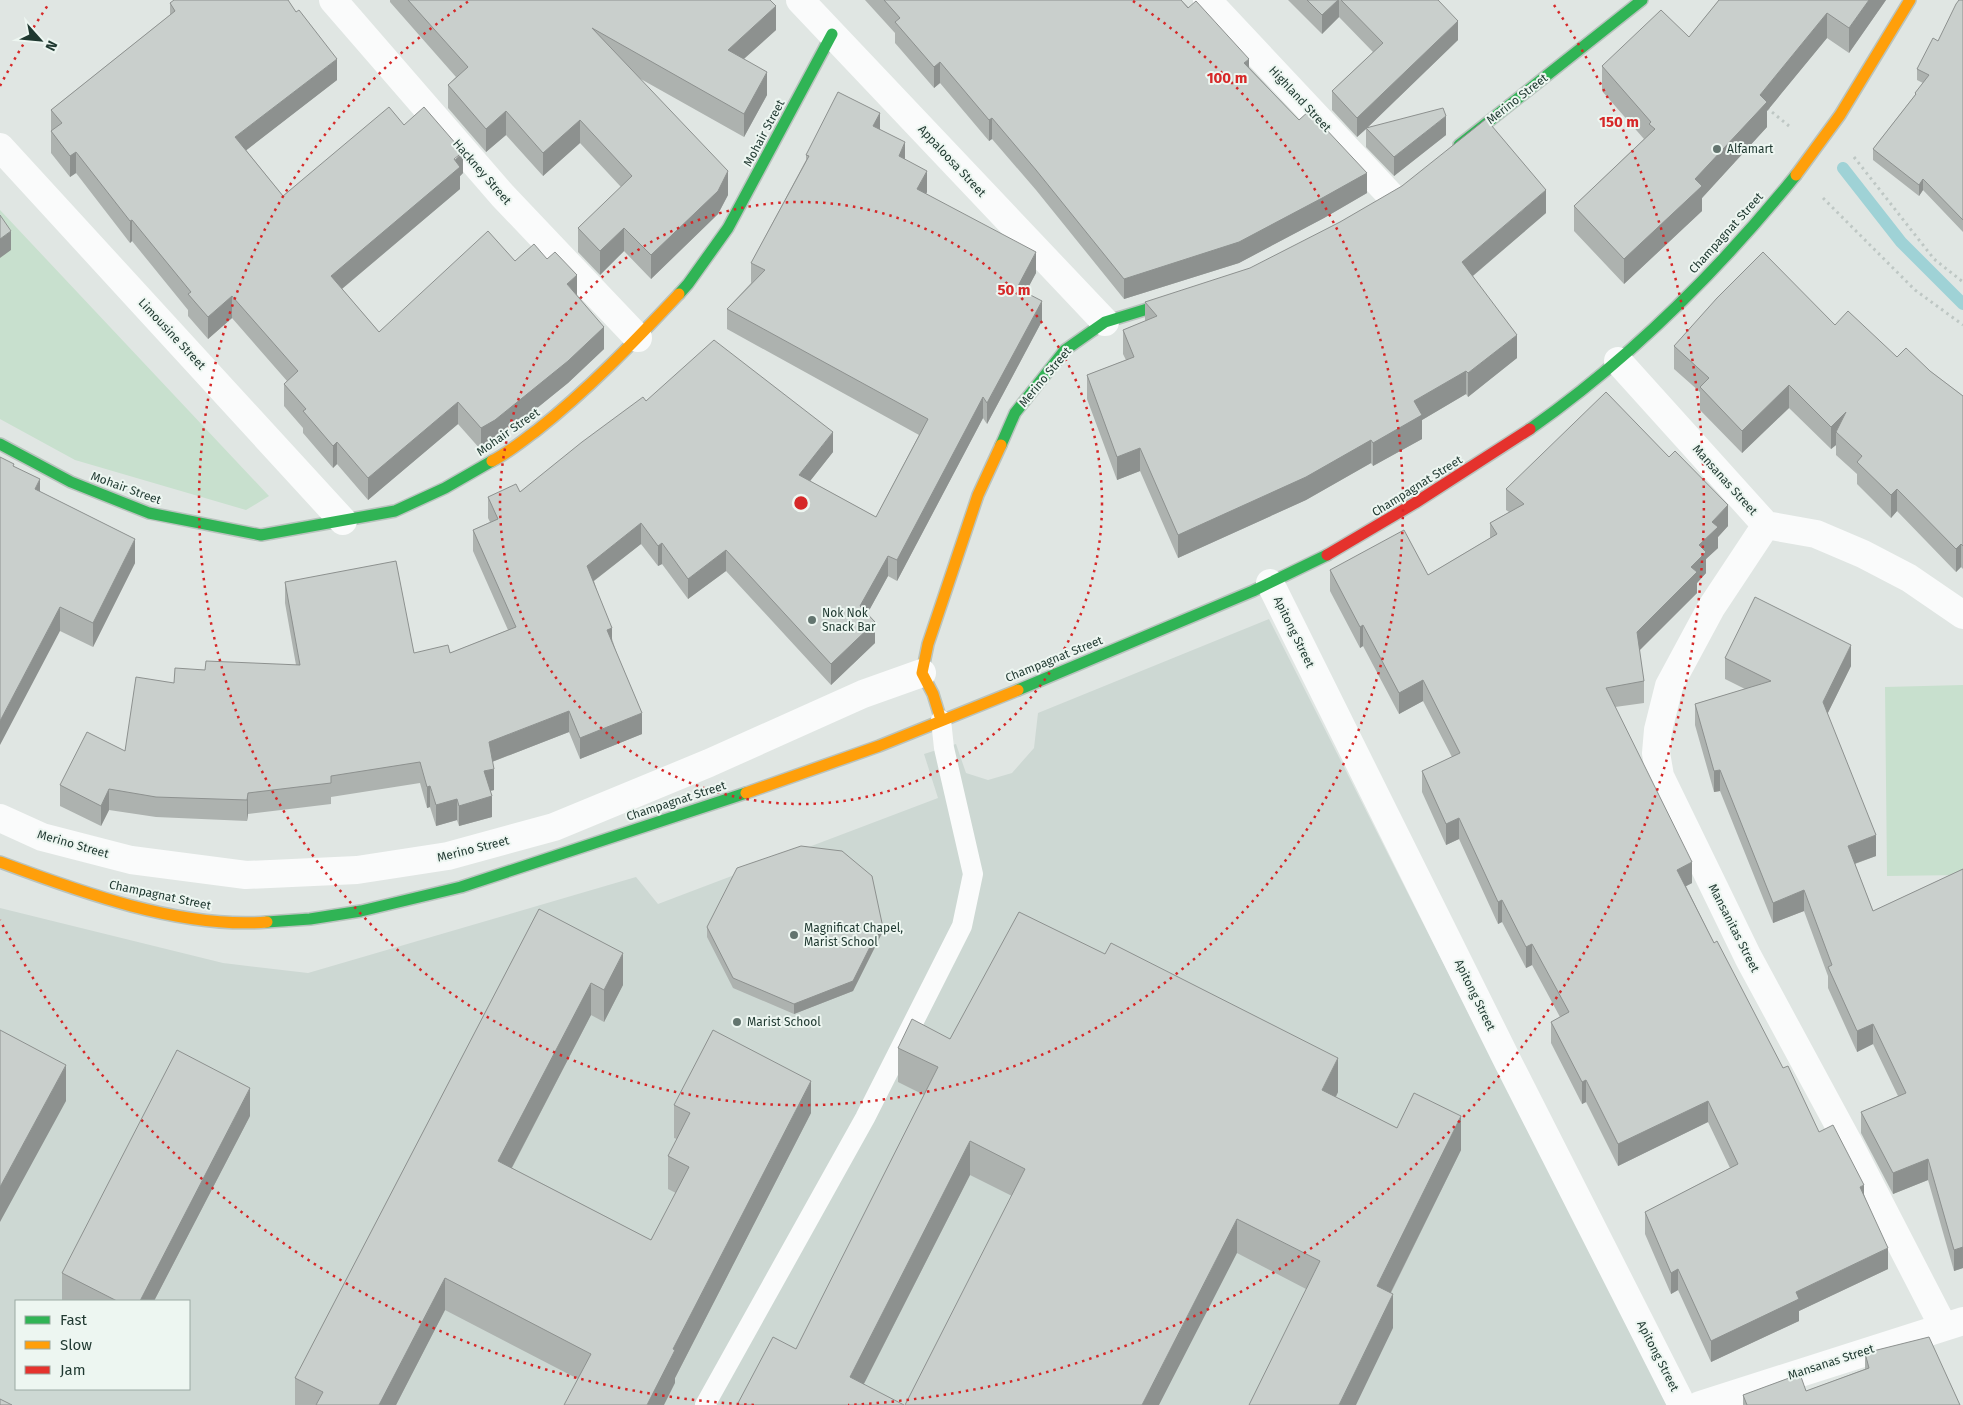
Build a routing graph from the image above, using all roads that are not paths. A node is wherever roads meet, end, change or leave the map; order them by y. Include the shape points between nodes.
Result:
1 (333, 0) edge
2 (800, 0) edge
3 (1207, 0) edge
4 (1641, 0) edge
5 (1910, 0) edge
6 (832, 34) junction
7 (0, 147) edge
8 (1446, 154) edge
9 (1392, 197) edge
10 (1189, 296) edge
11 (1105, 322) junction
12 (638, 338) junction
13 (1618, 361) junction
14 (0, 444) edge
15 (343, 521) junction
16 (1766, 525) junction
17 (1270, 584) junction
18 (1963, 615) edge
19 (922, 673) junction
20 (941, 720) junction
21 (0, 818) edge
22 (0, 862) edge
23 (1953, 1323) edge
24 (705, 1405) edge
25 (1682, 1405) edge
26 (1700, 1405) edge

1 - 12 street, Hackney Street via 503,196
2 - 6 street, Appaloosa Street
3 - 9 street, Highland Street
4 - 8 street, Merino Street
5 - 13 street, Champagnat Street via 1815,150 1754,224
6 - 11 street, Appaloosa Street
6 - 12 street, Mohair Street via 728,228 688,284
7 - 15 street, Limousine Street
10 - 11 street, Merino Street
11 - 19 street, Merino Street via 1064,350 1015,412 978,495 928,644
12 - 15 street, Mohair Street via 560,412 504,455 395,511
13 - 16 street, Mansanas Street
13 - 17 street, Champagnat Street via 1520,437 1375,528
14 - 15 street, Mohair Street via 71,482 149,513 261,535
16 - 18 street, Mansanas Street via 1816,534 1863,554 1909,578
16 - 23 street, Mansanitas Street via 1711,608 1669,686 1658,730 1656,753 1660,776 1748,957 1848,1142
17 - 20 street, Champagnat Street
17 - 25 street, Apitong Street
19 - 20 street
19 - 21 street, Merino Street via 864,694 554,827 448,856 357,870 246,875 131,860 42,837
20 - 22 street, Champagnat Street via 772,784 482,880 376,909 256,923 216,921 119,902
20 - 24 lane via 944,748 973,874 962,926 864,1118
23 - 26 street, Mansanas Street

